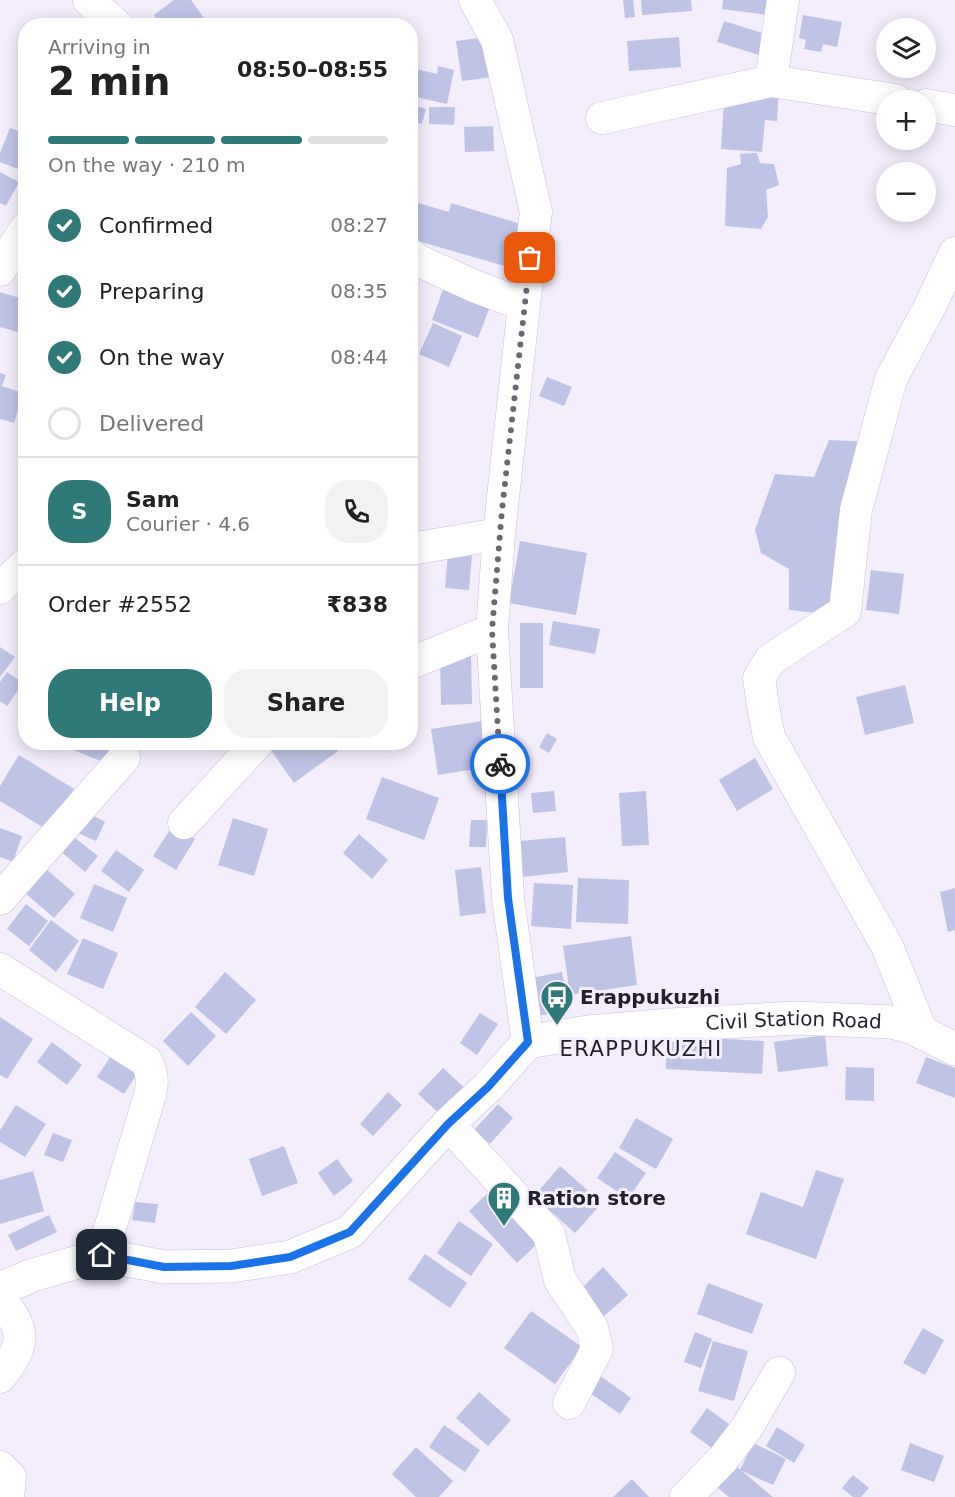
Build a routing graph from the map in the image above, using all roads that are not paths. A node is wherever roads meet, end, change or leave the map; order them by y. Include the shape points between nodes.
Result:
1 (89, 0) edge
2 (475, 0) edge
3 (783, 0) edge
4 (108, 18) edge
5 (771, 81) junction
6 (876, 97) edge
7 (936, 107) edge
8 (955, 110) edge
9 (602, 118) dead end
10 (18, 241) edge
11 (955, 253) edge
12 (418, 260) edge
13 (0, 270) edge
14 (524, 305) junction
15 (499, 534) junction
16 (418, 548) edge
17 (18, 571) edge
18 (0, 588) edge
19 (492, 630) junction
20 (418, 660) edge
21 (251, 750) edge
22 (124, 758) dead end
23 (184, 823) dead end
24 (0, 899) edge
25 (0, 969) edge
26 (922, 1033) junction
27 (528, 1042) junction
28 (955, 1049) edge
29 (448, 1124) junction
30 (102, 1255) junction
31 (0, 1289) edge
32 (0, 1299) edge
33 (779, 1373) dead end
34 (0, 1377) edge
35 (569, 1403) dead end
36 (0, 1467) edge
37 (8, 1497) edge
38 (686, 1497) edge

1 - 4 street
2 - 14 street via 497,40 536,212
3 - 5 street
5 - 6 street
5 - 9 street
7 - 8 street
10 - 13 street
11 - 26 street via 891,379 856,510 845,611 770,660 759,678 769,737 887,946
12 - 14 street
14 - 15 street
15 - 16 street
15 - 19 street
17 - 18 street
19 - 20 street
19 - 27 street via 508,898
21 - 23 street
22 - 24 street
25 - 30 street via 146,1061 151,1071 150,1095
26 - 27 main road, Civil Station Road via 891,1022 796,1018 588,1032
26 - 28 main road, Civil Station Road
27 - 29 main road
29 - 30 main road via 350,1232 290,1257 231,1266 164,1267
29 - 35 street via 549,1234 560,1280 592,1328 597,1349
30 - 31 main road
32 - 34 street via 21,1329 18,1351
33 - 38 street via 747,1429
36 - 37 street via 10,1477

